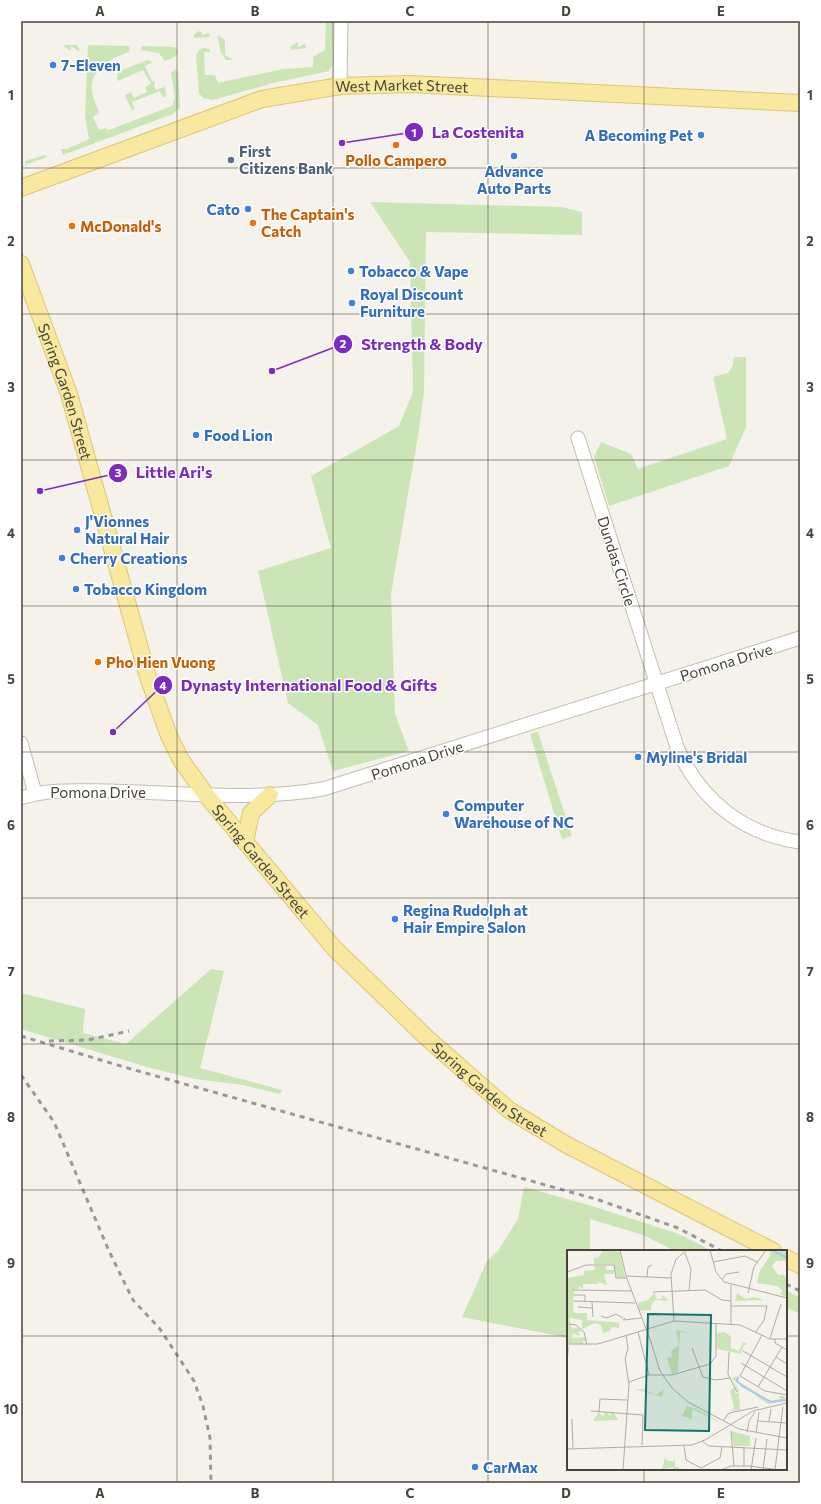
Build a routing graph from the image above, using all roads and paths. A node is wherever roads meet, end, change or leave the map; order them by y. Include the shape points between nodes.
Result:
1 (341, 21) edge
2 (340, 86) junction
3 (800, 103) edge
4 (21, 188) edge
5 (21, 264) edge
6 (578, 438) dead end
7 (800, 638) edge
8 (658, 683) junction
9 (21, 742) edge
10 (35, 793) junction
11 (206, 795) junction
12 (270, 796) junction
13 (21, 798) edge
14 (245, 842) junction
15 (800, 842) edge
16 (771, 1250) edge
17 (787, 1258) edge
18 (800, 1265) edge

1 - 2 street
2 - 3 main road, West Market Street via 410,84
2 - 4 main road, West Market Street via 262,99
5 - 11 main road, Spring Garden Street via 71,399 148,677 169,736 181,760
6 - 8 street, Dundas Circle
7 - 8 street, Pomona Drive
8 - 12 street, Pomona Drive via 338,784 305,792
8 - 15 street, Dundas Circle via 682,758 702,790 718,806 743,824 783,840
9 - 10 street
10 - 11 street, Pomona Drive via 80,791
10 - 13 street, Pomona Drive
11 - 12 street, Pomona Drive
11 - 14 main road, Spring Garden Street
12 - 14 main road via 251,813
14 - 16 main road, Spring Garden Street via 353,968 509,1110 567,1145
17 - 18 main road

